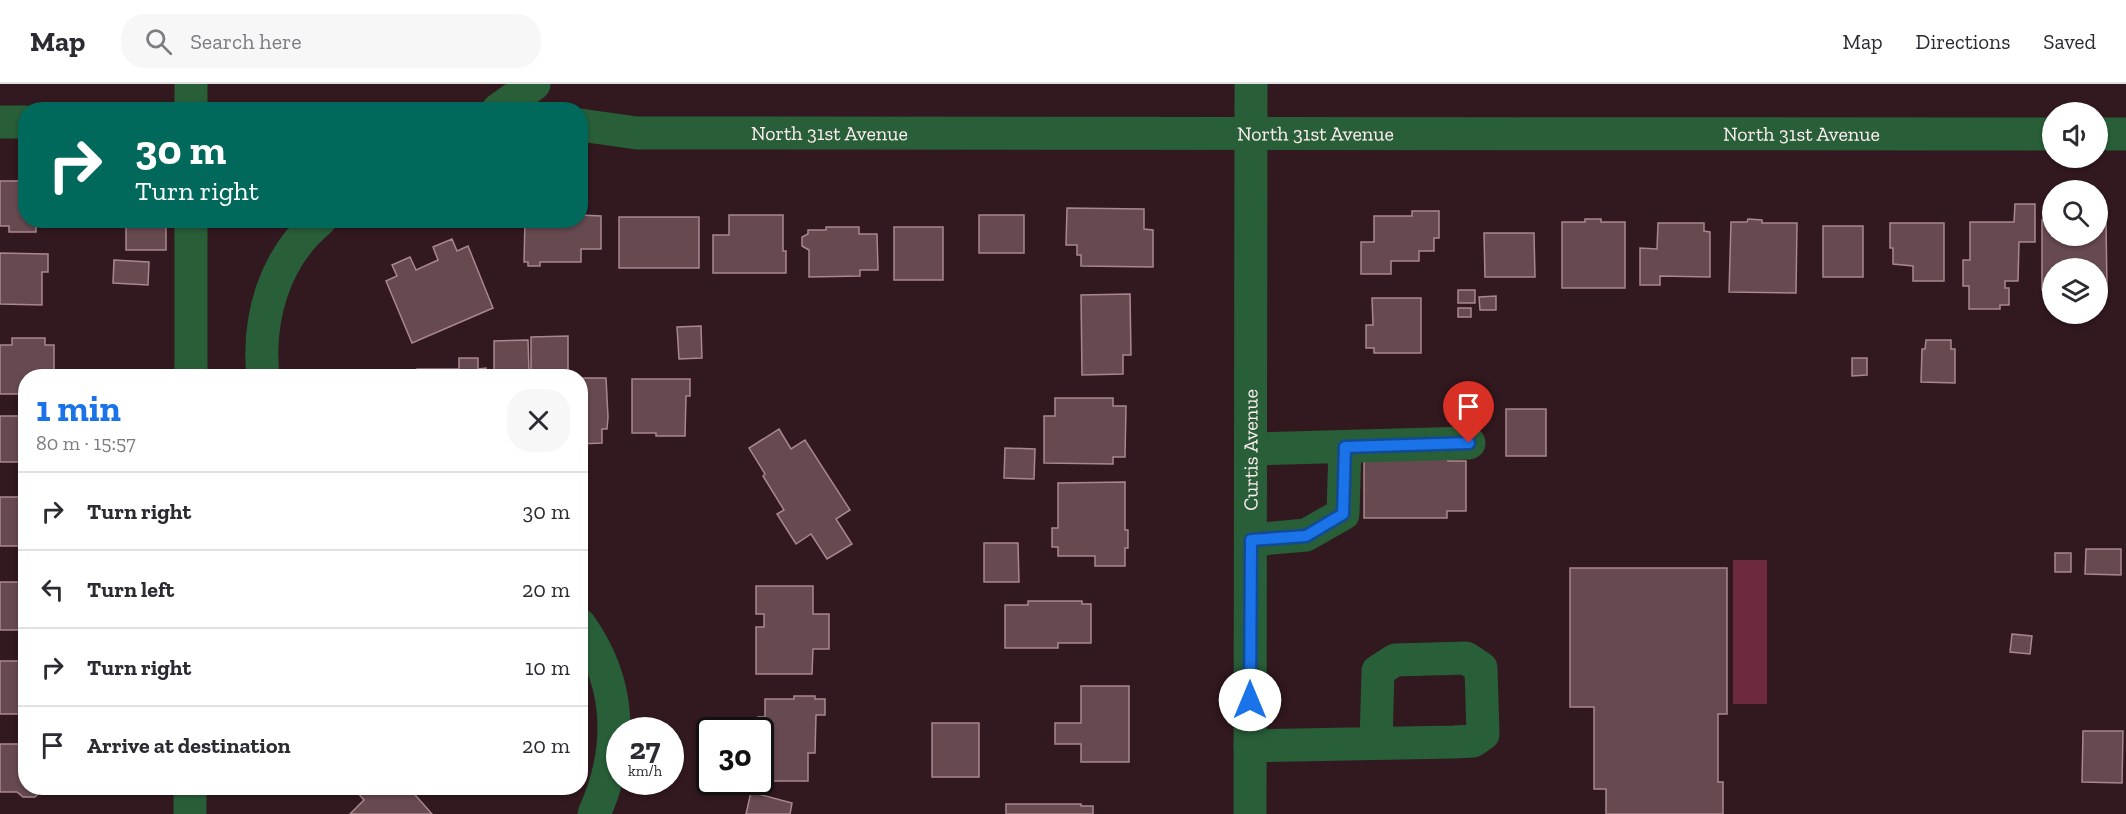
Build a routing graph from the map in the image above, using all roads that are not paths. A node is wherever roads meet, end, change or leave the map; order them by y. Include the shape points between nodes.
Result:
1 (191, 84) edge
2 (534, 84) edge
3 (1251, 84) edge
4 (191, 102) edge
5 (509, 102) edge
6 (0, 122) edge
7 (18, 122) edge
8 (588, 126) edge
9 (1251, 132) junction
10 (2042, 134) edge
11 (2108, 134) edge
12 (2126, 134) edge
13 (191, 228) edge
14 (313, 228) edge
15 (191, 369) edge
16 (263, 369) edge
17 (1469, 443) dead end
18 (1345, 447) junction
19 (1251, 449) junction
20 (1251, 540) junction
21 (588, 636) edge
22 (1376, 743) dead end
23 (1250, 746) junction
24 (190, 795) edge
25 (190, 814) edge
26 (594, 814) edge
27 (1250, 814) edge

1 - 4 street
2 - 5 street
3 - 9 street, Curtis Avenue
6 - 7 street
8 - 9 street, North 31st Avenue via 637,133
9 - 10 street, North 31st Avenue
9 - 19 street, Curtis Avenue
11 - 12 street
13 - 15 street
14 - 16 street via 294,248 275,281 263,318
17 - 18 street
18 - 19 street
18 - 20 street via 1343,514 1306,536
19 - 20 street, Curtis Avenue
20 - 23 street, Curtis Avenue
21 - 26 street via 611,688 614,728 609,771
22 - 23 street
23 - 27 street, Curtis Avenue
24 - 25 street

